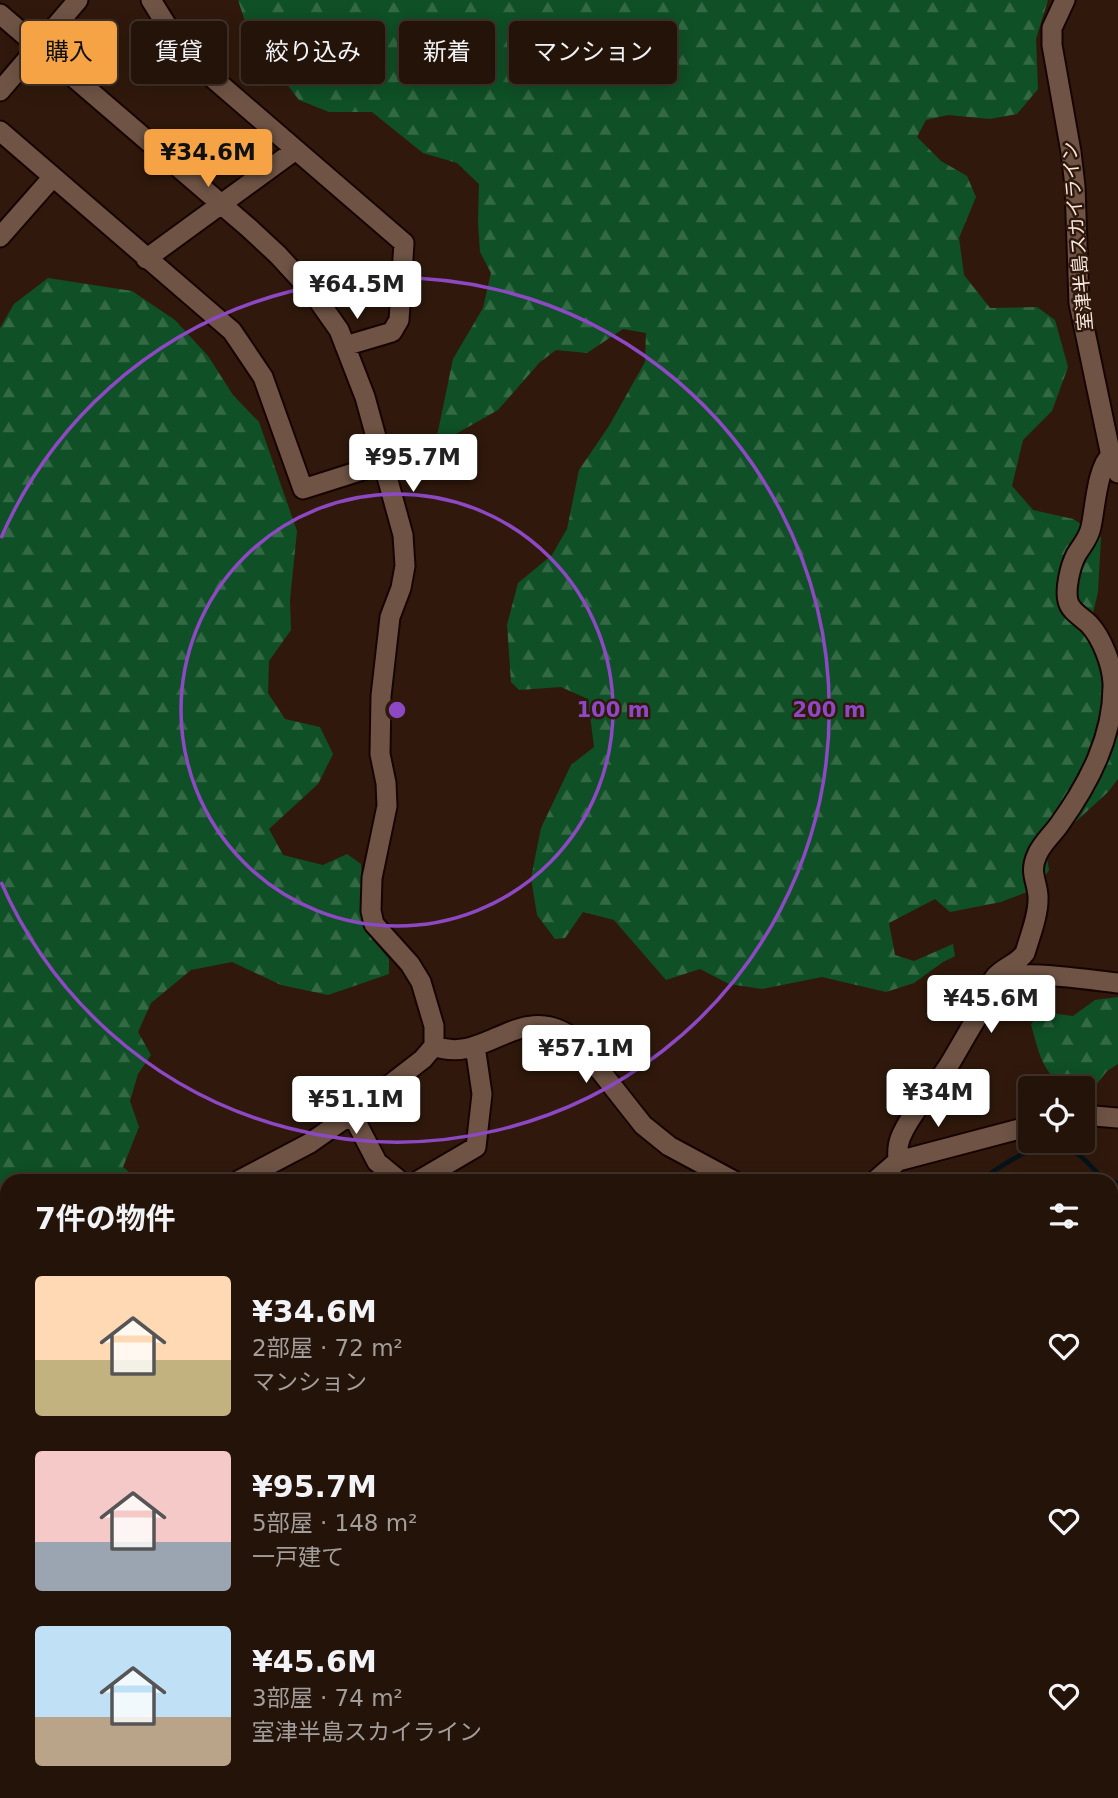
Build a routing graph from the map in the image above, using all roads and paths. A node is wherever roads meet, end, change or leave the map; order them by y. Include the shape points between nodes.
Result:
1 (78, 0) edge
2 (151, 0) edge
3 (1065, 0) edge
4 (0, 14) edge
5 (60, 21) edge
6 (21, 32) edge
7 (21, 67) edge
8 (81, 84) edge
9 (0, 91) edge
10 (0, 131) edge
11 (294, 151) junction
12 (52, 178) junction
13 (220, 205) junction
14 (0, 237) edge
15 (146, 259) junction
16 (345, 346) junction
17 (385, 463) junction
18 (1114, 465) edge
19 (1118, 983) edge
20 (988, 1001) junction
21 (433, 1046) junction
22 (475, 1046) junction
23 (352, 1116) junction
24 (1095, 1116) edge
25 (1118, 1118) edge
26 (1018, 1129) edge
27 (898, 1161) junction
28 (251, 1174) edge
29 (392, 1174) edge
30 (430, 1174) edge
31 (722, 1174) edge
32 (883, 1174) edge

1 - 5 street
2 - 11 street via 182,50
3 - 18 street, 室津半島スカイライン via 1052,28 1052,45 1073,163 1079,303
4 - 6 street
7 - 9 street
8 - 13 street
10 - 12 street
11 - 13 street
11 - 16 street via 404,243 399,320 392,332
12 - 14 street
12 - 15 street
13 - 15 street
13 - 16 street via 313,292
15 - 17 street via 232,331 263,377 303,489
16 - 17 street
17 - 21 street via 403,535 405,566 390,617 382,696 380,754 387,806 372,878 371,911 374,924 421,982 434,1026
18 - 20 street via 1106,460 1102,470 1091,530 1074,559 1067,599 1102,644 1111,673 1102,750 1084,788 1037,855 1032,871 1038,895 1025,953 1000,971
19 - 20 street via 1017,975
20 - 27 street via 904,1129 897,1147
21 - 22 street via 447,1051
21 - 23 street via 369,1107
22 - 30 street via 482,1094 476,1147
22 - 31 street via 532,1024 564,1030 656,1137
23 - 28 street
23 - 29 street via 377,1162
24 - 25 street
26 - 27 street
27 - 32 street

